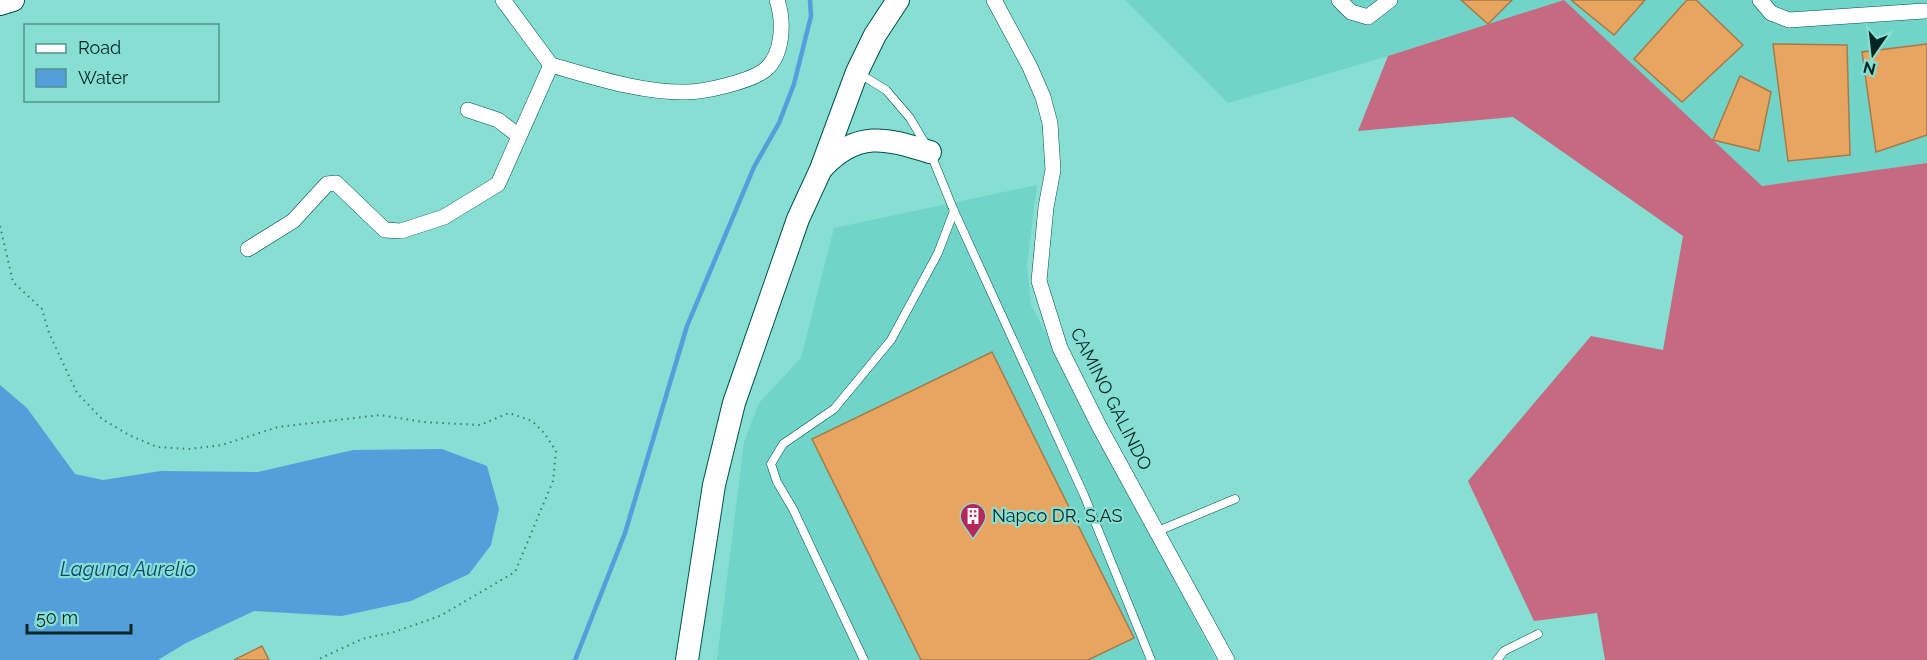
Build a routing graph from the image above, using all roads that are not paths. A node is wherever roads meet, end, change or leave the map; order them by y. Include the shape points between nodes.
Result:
1 (13, 0) edge
2 (503, 0) edge
3 (777, 0) edge
4 (1339, 0) edge
5 (1390, 0) edge
6 (1760, 0) edge
7 (996, 1) edge
8 (899, 2) edge
9 (0, 4) edge
10 (1924, 11) dead end
11 (551, 65) junction
12 (857, 72) junction
13 (468, 110) dead end
14 (519, 136) junction
15 (930, 152) junction
16 (821, 169) junction
17 (954, 211) junction
18 (248, 249) dead end
19 (1235, 499) dead end
20 (1158, 531) junction
21 (1538, 634) dead end
22 (687, 660) edge
23 (864, 660) edge
24 (1151, 660) edge
25 (1227, 660) edge
26 (1497, 660) edge

1 - 9 main road
2 - 11 street
3 - 11 street via 781,33 776,55 763,72 722,86 687,93 653,89
4 - 5 street via 1351,12 1368,18
6 - 10 street via 1771,13 1789,20
7 - 20 street, CAMINO GALINDO via 1043,97 1050,123 1053,170 1039,281 1045,304 1060,348
8 - 12 main road via 875,35
11 - 14 street
12 - 15 lane via 886,90 910,118
12 - 16 main road
13 - 14 street via 498,120
14 - 18 street via 498,184 444,217 401,231 385,230 336,183 327,184 292,221
15 - 16 main road via 881,140 859,143 837,152
15 - 17 lane
16 - 22 main road via 798,219 734,403 714,484
17 - 23 lane via 938,253 891,340 834,409 783,444 771,464
17 - 24 lane via 1084,495
19 - 20 lane
20 - 25 street, CAMINO GALINDO
21 - 26 lane via 1504,651

